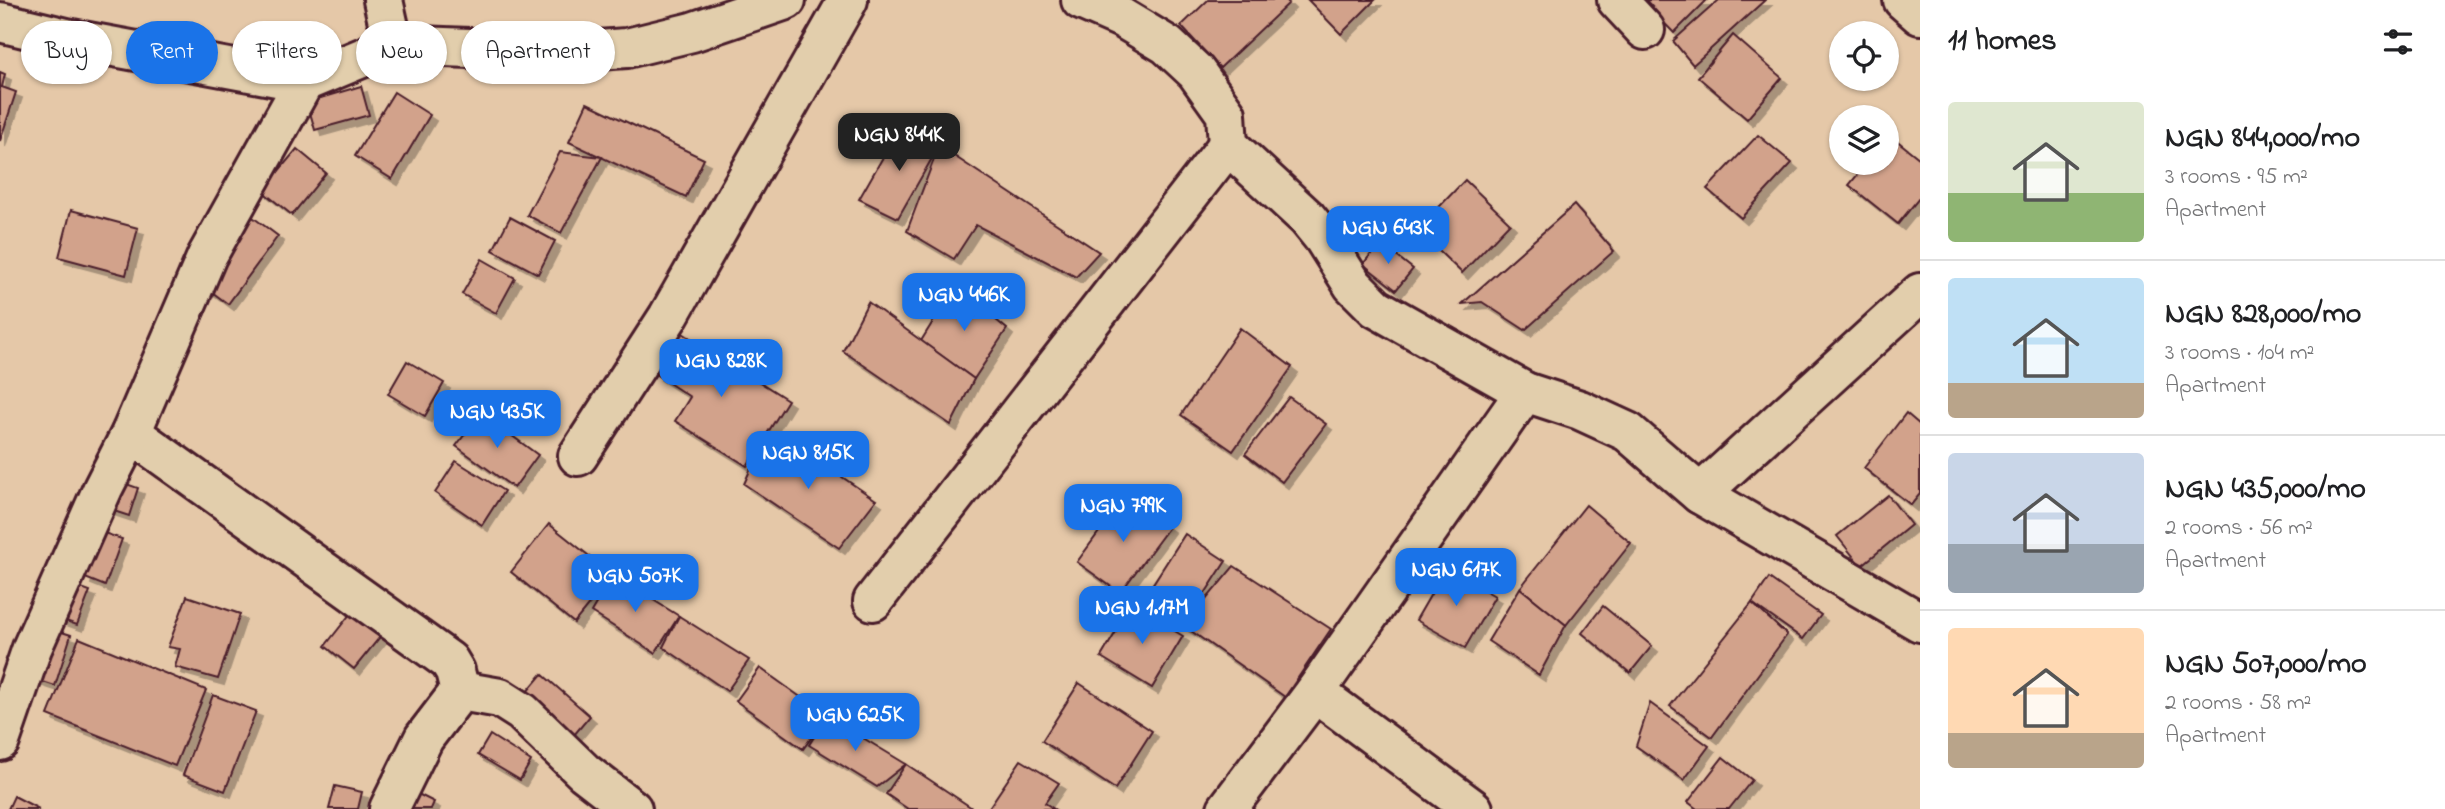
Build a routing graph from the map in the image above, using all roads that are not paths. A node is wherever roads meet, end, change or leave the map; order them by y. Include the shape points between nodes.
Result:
1 (383, 0) edge
2 (786, 0) edge
3 (848, 0) edge
4 (1081, 0) edge
5 (1617, 0) edge
6 (1903, 0) edge
7 (1920, 15) edge
8 (388, 21) edge
9 (0, 22) edge
10 (1645, 30) dead end
11 (447, 46) edge
12 (232, 69) edge
13 (303, 84) edge
14 (1228, 145) junction
15 (1920, 293) edge
16 (1525, 392) junction
17 (131, 433) junction
18 (578, 456) dead end
19 (1700, 494) junction
20 (873, 601) dead end
21 (1920, 622) edge
22 (13, 662) edge
23 (460, 691) junction
24 (1315, 692) junction
25 (0, 741) edge
26 (389, 809) edge
27 (632, 809) edge
28 (1227, 809) edge
29 (1474, 809) edge

1 - 8 street
2 - 11 street via 627,48 538,54
3 - 18 street via 668,317
4 - 14 street via 1167,45 1196,72 1226,114
5 - 10 street
6 - 7 street
9 - 12 street
13 - 17 street via 207,256
14 - 16 street via 1307,218 1353,285 1376,308
14 - 20 street
15 - 19 street
16 - 19 street via 1628,432
16 - 24 street
17 - 22 street
17 - 23 street via 449,661
19 - 21 street
22 - 25 street
23 - 26 street via 424,738
23 - 27 street via 500,698 522,712 584,772
24 - 28 street
24 - 29 street

